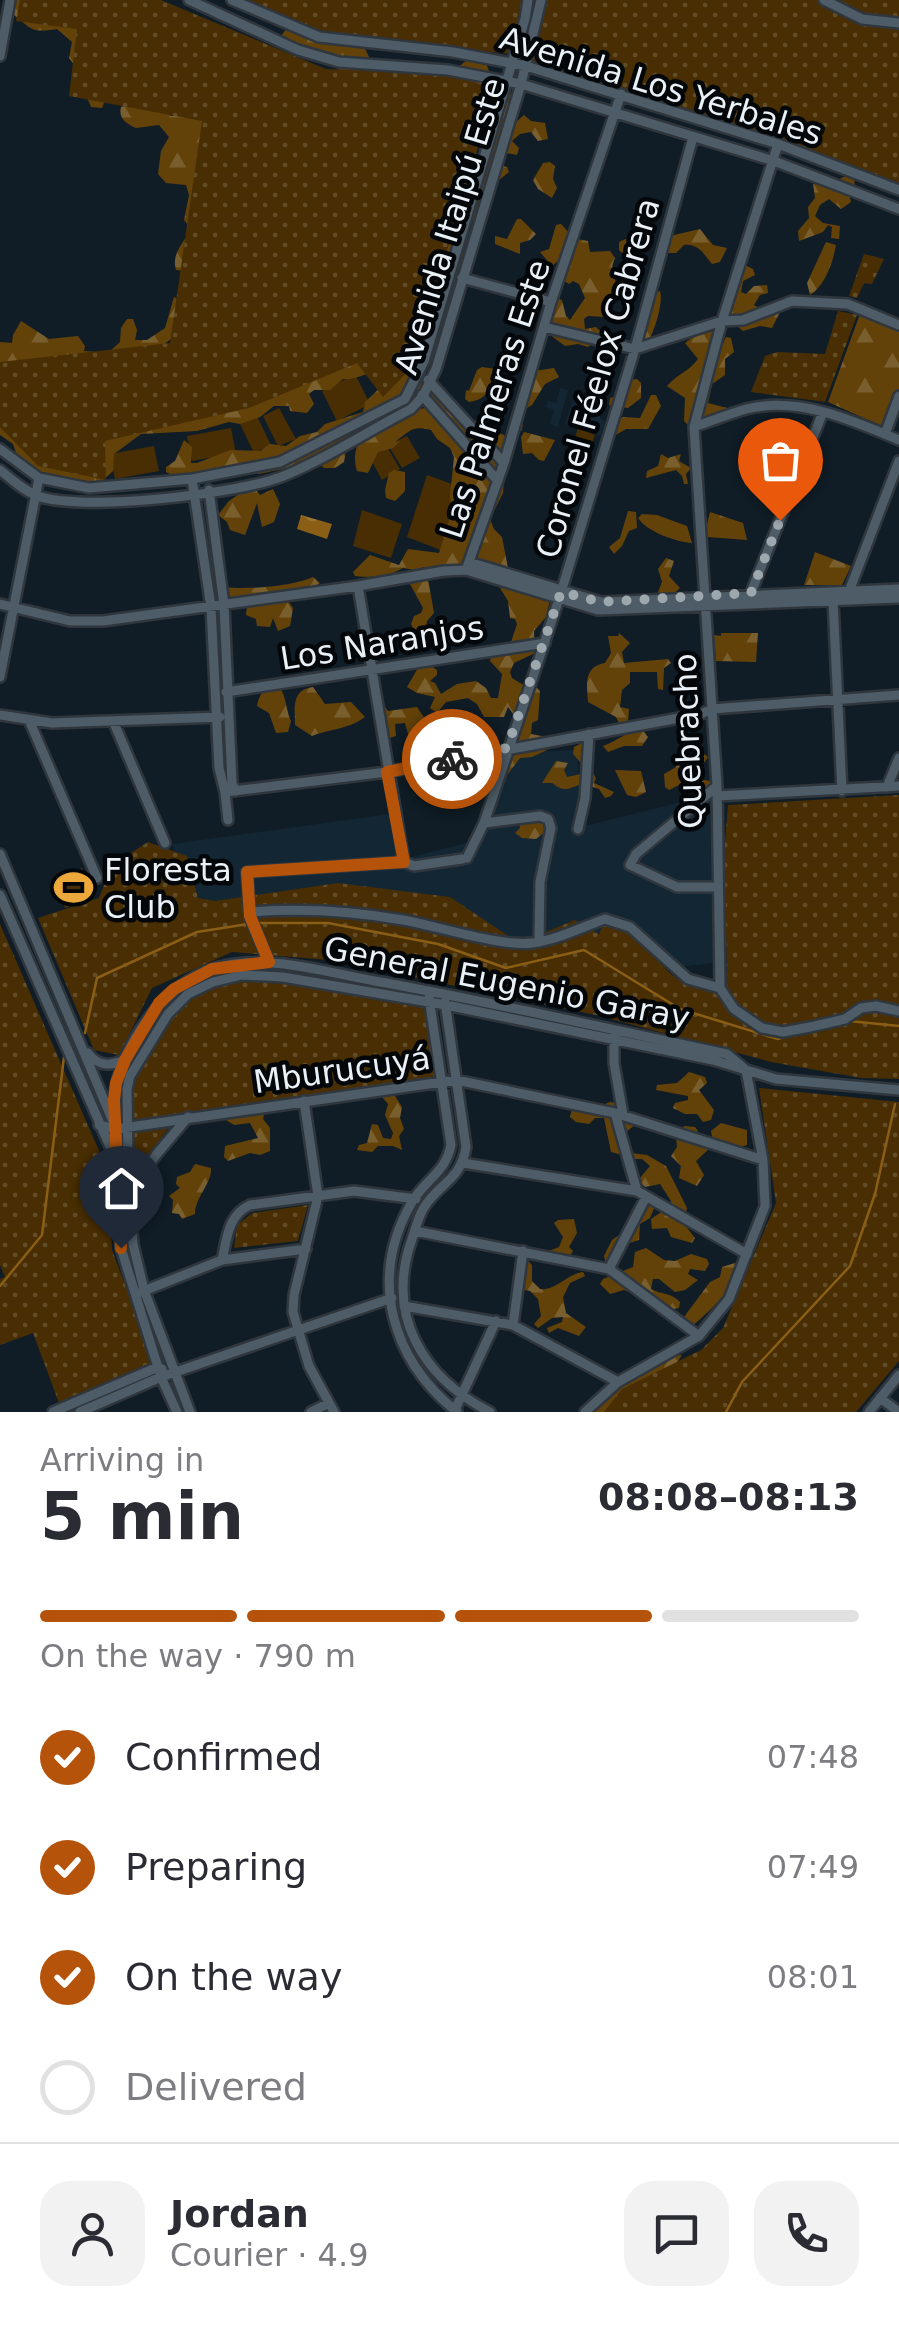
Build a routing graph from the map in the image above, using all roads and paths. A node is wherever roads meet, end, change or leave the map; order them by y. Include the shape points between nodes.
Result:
1 (10, 0) edge
2 (189, 0) edge
3 (232, 0) edge
4 (528, 0) edge
5 (542, 0) edge
6 (824, 0) edge
7 (899, 23) edge
8 (0, 56) edge
9 (511, 62) junction
10 (526, 66) junction
11 (506, 80) junction
12 (522, 84) junction
13 (621, 94) junction
14 (616, 112) junction
15 (693, 137) junction
16 (778, 144) junction
17 (774, 162) junction
18 (899, 190) edge
19 (899, 209) edge
20 (462, 278) junction
21 (551, 302) junction
22 (722, 321) junction
23 (899, 325) edge
24 (544, 327) junction
25 (635, 348) junction
26 (419, 374) junction
27 (430, 382) junction
28 (414, 385) junction
29 (423, 396) junction
30 (899, 396) edge
31 (823, 412) junction
32 (694, 428) junction
33 (885, 434) junction
34 (899, 440) edge
35 (0, 449) edge
36 (899, 461) edge
37 (280, 462) junction
38 (504, 463) junction
39 (0, 470) edge
40 (284, 476) junction
41 (207, 477) junction
42 (39, 478) junction
43 (192, 480) junction
44 (498, 481) junction
45 (209, 491) junction
46 (195, 494) junction
47 (36, 495) junction
48 (468, 566) junction
49 (358, 586) junction
50 (899, 589) edge
51 (560, 595) junction
52 (833, 596) junction
53 (847, 596) junction
54 (749, 598) junction
55 (899, 598) edge
56 (706, 600) junction
57 (0, 604) edge
58 (224, 605) junction
59 (211, 606) junction
60 (13, 610) junction
61 (545, 643) junction
62 (371, 670) junction
63 (0, 677) edge
64 (226, 692) junction
65 (899, 696) edge
66 (839, 698) junction
67 (712, 709) junction
68 (0, 716) edge
69 (216, 717) junction
70 (228, 717) junction
71 (29, 720) junction
72 (114, 723) junction
73 (589, 734) junction
74 (507, 748) junction
75 (899, 758) edge
76 (387, 772) junction
77 (899, 786) edge
78 (887, 787) junction
79 (231, 791) junction
80 (717, 791) junction
81 (842, 792) junction
82 (228, 820) dead end
83 (484, 823) junction
84 (578, 829) dead end
85 (164, 842) dead end
86 (0, 854) edge
87 (404, 862) junction
88 (97, 878) dead end
89 (716, 887) junction
90 (0, 895) edge
91 (250, 914) junction
92 (539, 942) junction
93 (269, 962) junction
94 (720, 988) junction
95 (429, 996) junction
96 (445, 999) junction
97 (899, 1011) edge
98 (614, 1038) junction
99 (83, 1048) junction
100 (69, 1053) junction
101 (125, 1060) junction
102 (746, 1070) junction
103 (442, 1080) junction
104 (456, 1080) junction
105 (899, 1090) edge
106 (304, 1100) junction
107 (619, 1114) junction
108 (188, 1116) junction
109 (99, 1124) junction
110 (123, 1125) junction
111 (763, 1160) junction
112 (116, 1161) junction
113 (464, 1163) junction
114 (130, 1194) junction
115 (642, 1194) junction
116 (318, 1196) junction
117 (414, 1198) junction
118 (428, 1204) junction
119 (415, 1231) junction
120 (306, 1250) junction
121 (523, 1251) junction
122 (747, 1254) junction
123 (222, 1260) junction
124 (609, 1269) junction
125 (139, 1292) junction
126 (389, 1298) junction
127 (403, 1302) junction
128 (496, 1321) junction
129 (513, 1326) junction
130 (296, 1328) junction
131 (699, 1336) junction
132 (159, 1372) junction
133 (174, 1372) junction
134 (899, 1376) edge
135 (618, 1382) junction
136 (461, 1397) junction
137 (880, 1398) junction
138 (331, 1408) edge
139 (75, 1410) edge
140 (53, 1412) edge
141 (177, 1412) edge
142 (190, 1412) edge
143 (311, 1412) edge
144 (456, 1412) edge
145 (490, 1412) edge
146 (585, 1412) edge
147 (868, 1412) edge
148 (899, 1412) edge

1 - 8 street
2 - 11 street via 339,62
3 - 9 street, Avenida Los Yerbales via 319,37
4 - 9 street, Avenida Itaipú Este
5 - 10 street, Avenida Itaipú Este
6 - 7 street via 862,19
9 - 10 street, Avenida Los Yerbales
9 - 11 street, Avenida Itaipú Este
10 - 12 street, Avenida Itaipú Este
10 - 13 street, Avenida Los Yerbales
11 - 12 street
11 - 26 street, Avenida Itaipú Este
12 - 14 street
12 - 20 street, Avenida Itaipú Este
13 - 14 street, Las Palmeras Este
13 - 16 street, Avenida Los Yerbales
14 - 15 street
14 - 21 street, Las Palmeras Este
15 - 17 street
15 - 25 street, Coronel Féelox Cabrera
16 - 17 street, Quebracho
16 - 18 street, Avenida Los Yerbales
17 - 19 street
17 - 22 street, Quebracho
20 - 21 street
20 - 27 street, Avenida Itaipú Este
21 - 24 street, Las Palmeras Este
22 - 23 street via 792,302 848,304
22 - 25 street
22 - 32 street, Quebracho
24 - 25 street
24 - 38 street, Las Palmeras Este
25 - 51 street, Coronel Féelox Cabrera
26 - 27 street
26 - 28 street, Avenida Itaipú Este
27 - 29 street, Avenida Itaipú Este
27 - 38 street
28 - 29 street
28 - 37 street, Avenida Itaipú Este via 405,399
29 - 40 street, Avenida Itaipú Este via 411,409
29 - 44 street
30 - 33 street
31 - 32 street via 793,404 749,408
31 - 33 street
31 - 54 street
32 - 56 street, Quebracho
33 - 34 street
35 - 42 street
36 - 53 street
37 - 40 street
37 - 41 street, Avenida Itaipú Este
38 - 44 street, Las Palmeras Este
39 - 47 street
40 - 45 street, Avenida Itaipú Este
41 - 43 street, Avenida Itaipú Este
41 - 45 street
42 - 43 street, Avenida Itaipú Este via 89,488
42 - 47 street
43 - 46 street
44 - 48 street, Las Palmeras Este
45 - 46 street, Avenida Itaipú Este
45 - 58 street
46 - 47 street, Avenida Itaipú Este via 100,504
46 - 59 street
47 - 60 street
48 - 49 street, Las Palmeras Este
48 - 51 street
49 - 58 street, Las Palmeras Este
49 - 62 street
50 - 53 street
51 - 56 street via 598,610
51 - 61 street, Coronel Féelox Cabrera
52 - 53 street
52 - 54 street
52 - 66 street
53 - 55 street
54 - 56 street
56 - 67 street, Quebracho
57 - 60 street, Las Palmeras Este
58 - 59 street, Las Palmeras Este
58 - 64 street
59 - 60 street, Las Palmeras Este via 103,621
59 - 69 street
60 - 63 street
61 - 62 street, Los Naranjos
61 - 74 street, Coronel Féelox Cabrera
62 - 64 street, Los Naranjos
62 - 76 street
64 - 70 street
65 - 66 street
66 - 67 street
66 - 81 street
67 - 73 street
67 - 80 street, Quebracho
68 - 71 street
69 - 70 street
69 - 72 street
69 - 79 street via 219,768
70 - 79 street
71 - 72 street
71 - 88 street
72 - 85 street
73 - 74 street
73 - 84 street
74 - 76 street
74 - 83 street, Coronel Féelox Cabrera
75 - 78 street
76 - 79 street
76 - 87 street
77 - 78 street
78 - 81 street
79 - 82 street
80 - 81 street
80 - 89 street, Quebracho
80 - 89 street via 630,865 676,887
83 - 87 street, Coronel Féelox Cabrera via 465,858
83 - 92 street via 548,820
86 - 99 street
87 - 91 street via 247,872
89 - 94 street, Quebracho
90 - 100 street
91 - 92 street via 348,912 512,944
91 - 93 street
92 - 94 street via 616,920 688,978
93 - 95 street, General Eugenio Garay
93 - 101 street, General Eugenio Garay via 212,969 174,989
94 - 97 street via 734,1009 762,1028 782,1032 845,1019 861,1008
95 - 96 street, General Eugenio Garay
95 - 103 street
95 - 110 street, General Eugenio Garay via 283,977 213,982 168,1014 130,1076
96 - 98 street, General Eugenio Garay
96 - 102 street, General Eugenio Garay via 726,1054
96 - 104 street
98 - 102 street, General Eugenio Garay
98 - 107 street
99 - 100 street
99 - 101 street via 101,1064
99 - 110 street
100 - 109 street
101 - 110 street, General Eugenio Garay via 116,1083
102 - 105 street, General Eugenio Garay
102 - 111 street
103 - 104 street, Mburucuyá
103 - 106 street, Mburucuyá
103 - 117 street via 448,1159
104 - 107 street, Mburucuyá
104 - 113 street
106 - 108 street, Mburucuyá
106 - 116 street
107 - 111 street, Mburucuyá
107 - 115 street
108 - 110 street, Mburucuyá
108 - 114 street
109 - 110 street, Mburucuyá
109 - 112 street
110 - 112 street
110 - 114 street
111 - 122 street via 765,1206
112 - 125 street via 121,1248
113 - 115 street
113 - 118 street
114 - 125 street
115 - 122 street
115 - 124 street
116 - 117 street via 366,1191
116 - 120 street
116 - 123 street via 243,1208 231,1223
117 - 118 street
117 - 126 street via 392,1254
118 - 119 street
119 - 121 street
119 - 127 street via 406,1254
120 - 123 street
120 - 130 street via 294,1295
121 - 124 street
121 - 129 street
122 - 131 street via 729,1299
123 - 125 street
124 - 131 street
125 - 132 street
125 - 133 street
126 - 127 street
126 - 130 street
126 - 144 street via 404,1350
127 - 128 street
127 - 136 street via 417,1346
128 - 129 street
128 - 136 street
129 - 135 street
130 - 133 street
130 - 138 street
131 - 135 street
132 - 133 street
132 - 139 street
132 - 141 street
133 - 142 street
134 - 137 street
135 - 146 street
136 - 144 street
136 - 145 street
137 - 147 street
137 - 148 street
138 - 143 street
139 - 140 street

